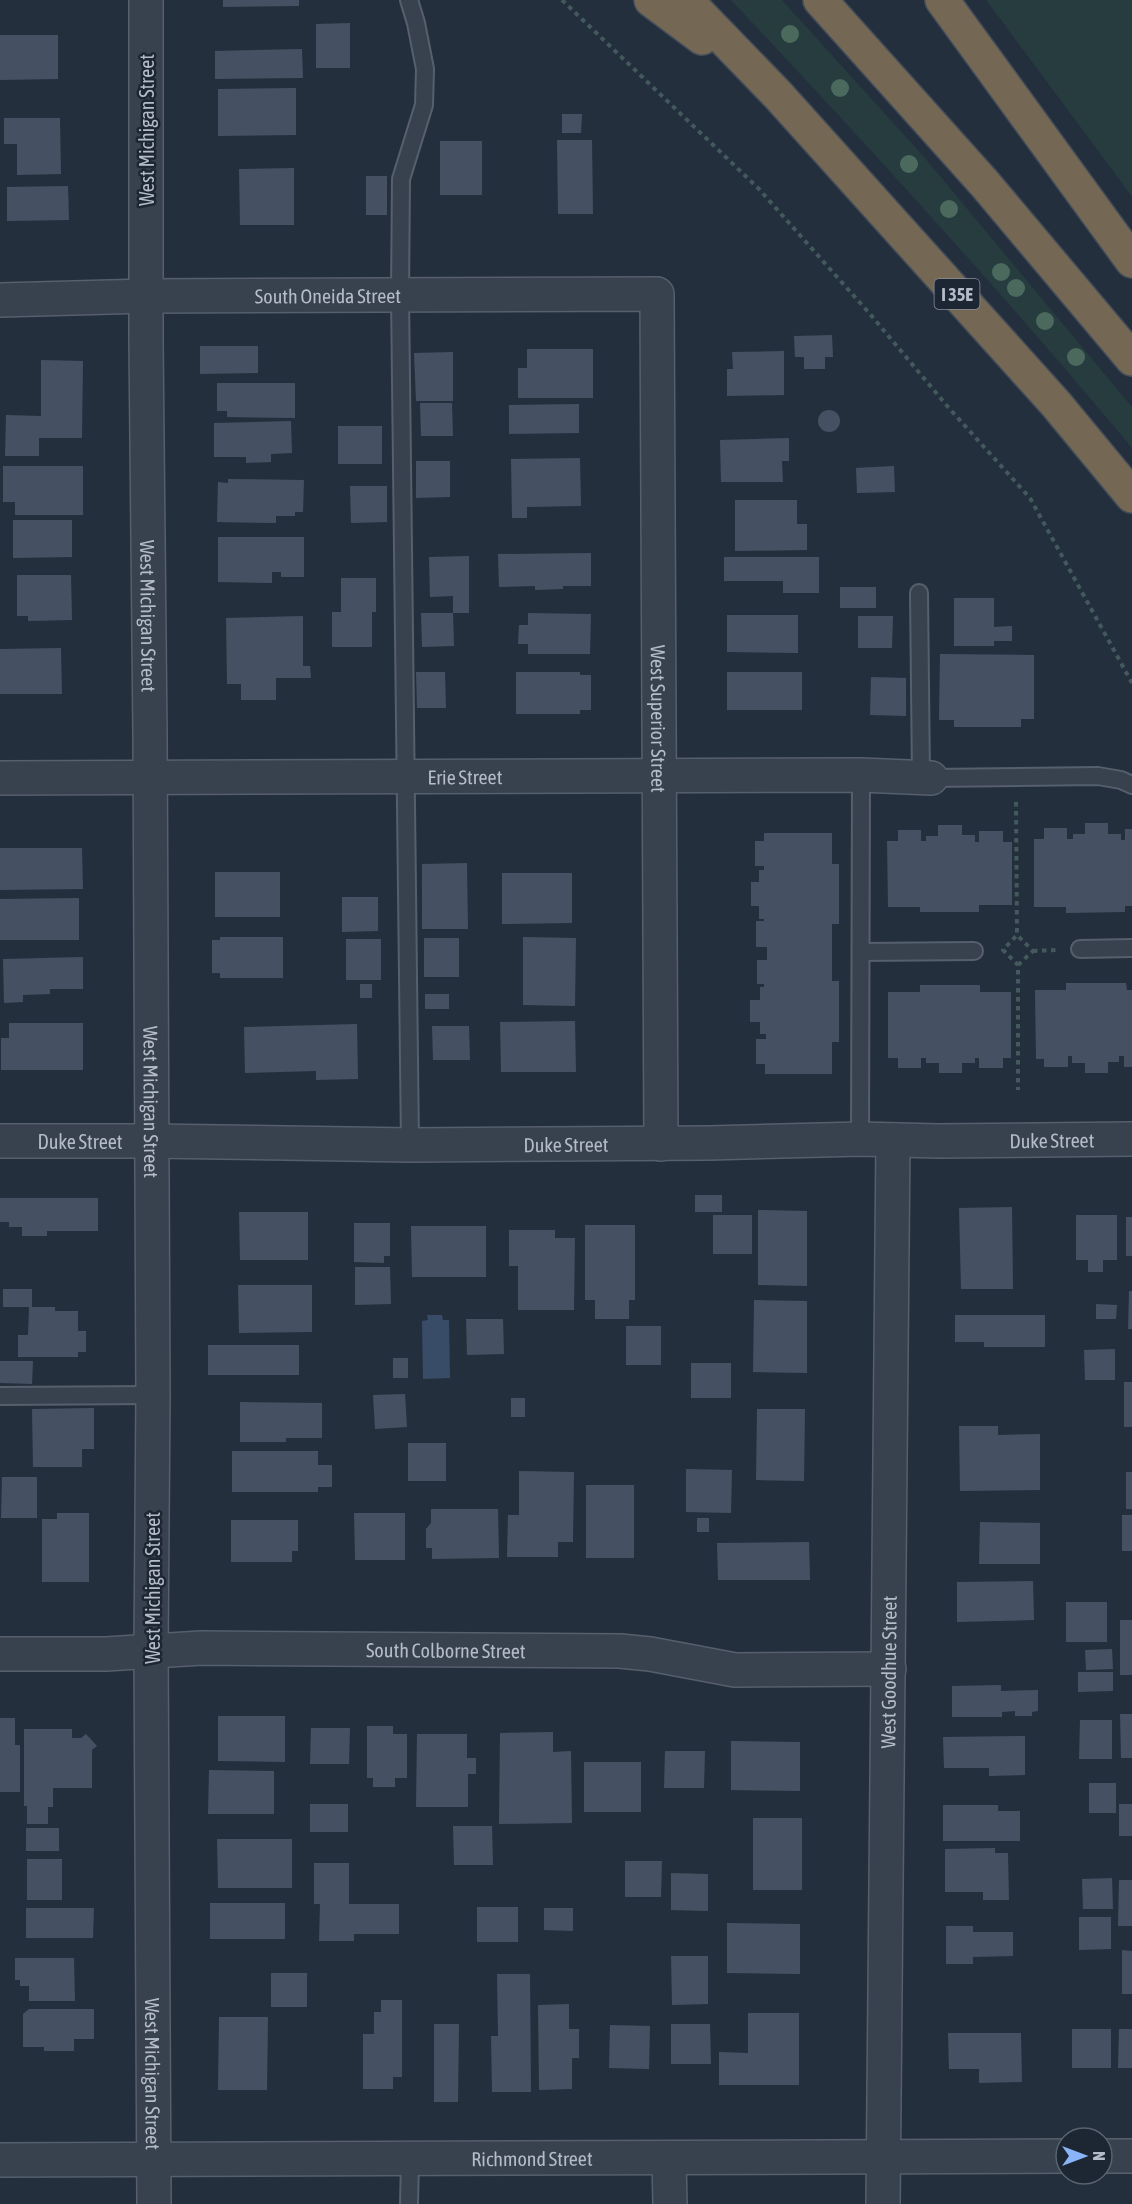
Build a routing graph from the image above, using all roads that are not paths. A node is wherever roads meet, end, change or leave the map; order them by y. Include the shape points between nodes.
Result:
1 (146, 0) edge
2 (409, 0) edge
3 (651, 0) edge
4 (686, 0) edge
5 (820, 0) edge
6 (942, 0) edge
7 (778, 95) junction
8 (1132, 261) edge
9 (657, 294) joint
10 (400, 295) junction
11 (147, 296) junction
12 (0, 300) edge
13 (1132, 359) edge
14 (1132, 496) edge
15 (919, 593) dead end
16 (660, 775) junction
17 (861, 775) junction
18 (405, 776) junction
19 (0, 778) edge
20 (150, 778) junction
21 (926, 778) junction
22 (1132, 785) edge
23 (1132, 948) edge
24 (1080, 949) dead end
25 (974, 951) dead end
26 (861, 952) junction
27 (860, 1139) junction
28 (1132, 1139) edge
29 (893, 1140) junction
30 (0, 1141) edge
31 (152, 1141) junction
32 (410, 1144) junction
33 (661, 1144) junction
34 (153, 1395) junction
35 (0, 1396) edge
36 (151, 1650) junction
37 (0, 1654) edge
38 (889, 1669) junction
39 (1114, 2156) edge
40 (1132, 2156) edge
41 (1054, 2157) edge
42 (883, 2158) junction
43 (154, 2159) junction
44 (669, 2159) junction
45 (0, 2160) edge
46 (411, 2160) junction
47 (154, 2204) edge
48 (409, 2204) edge
49 (669, 2204) edge
50 (882, 2204) edge

1 - 11 street, West Michigan Street
2 - 10 lane via 424,69 424,105 401,179
3 - 7 highway
4 - 7 highway, I 35E
5 - 13 highway via 985,184
6 - 8 highway
7 - 14 highway, I 35E via 1056,404
9 - 10 street, South Oneida Street
9 - 16 street, West Superior Street
10 - 11 street, South Oneida Street
10 - 18 lane
11 - 12 street, South Oneida Street
11 - 20 street, West Michigan Street
15 - 21 lane
16 - 17 street, Erie Street
16 - 18 street, Erie Street
16 - 33 street, West Superior Street
17 - 21 street, Erie Street
17 - 26 lane
18 - 20 street, Erie Street
18 - 32 lane
19 - 20 street, Erie Street
20 - 31 street, West Michigan Street
21 - 22 lane via 1098,776
23 - 24 lane
25 - 26 lane
26 - 27 lane
27 - 29 street, Duke Street
27 - 33 street, Duke Street
28 - 29 street, Duke Street
29 - 38 street, West Goodhue Street
30 - 31 street, Duke Street
31 - 32 street, Duke Street
31 - 34 street, West Michigan Street
32 - 33 street, Duke Street
34 - 35 lane
34 - 36 street, West Michigan Street
36 - 37 street, South Colborne Street
36 - 38 street, South Colborne Street via 620,1652 735,1670
36 - 43 street, West Michigan Street
38 - 42 street, West Goodhue Street
39 - 40 street
41 - 42 street, Richmond Street
42 - 44 street, Richmond Street
42 - 50 street, West Goodhue Street
43 - 45 street, Richmond Street
43 - 46 street, Richmond Street
43 - 47 street, West Michigan Street
44 - 46 street, Richmond Street
44 - 49 street
46 - 48 lane

